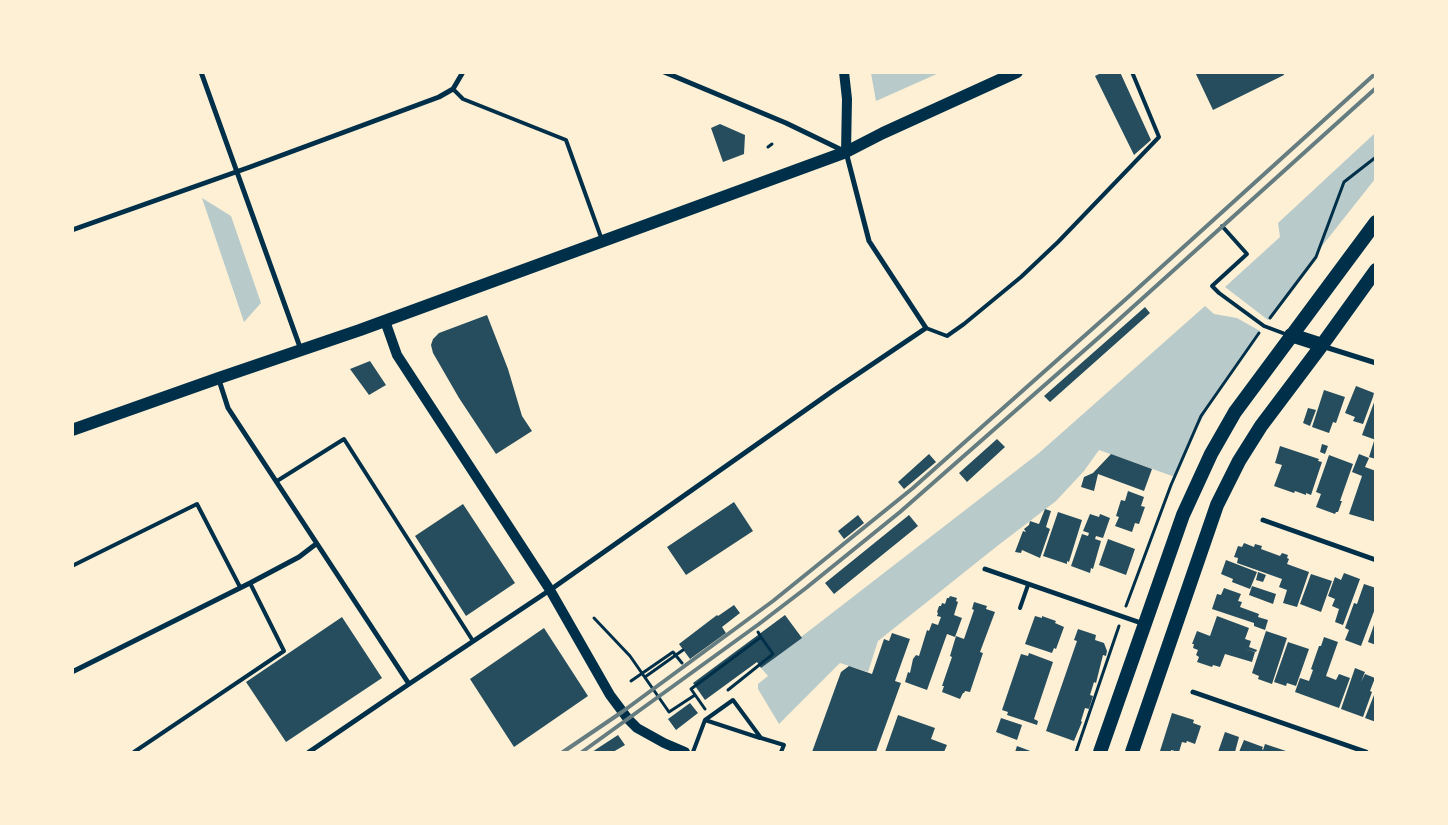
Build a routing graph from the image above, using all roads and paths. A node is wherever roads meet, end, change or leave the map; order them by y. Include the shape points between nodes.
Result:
1 (201, 72) edge
2 (463, 72) edge
3 (664, 72) edge
4 (844, 72) edge
5 (1016, 72) edge
6 (1132, 72) edge
7 (453, 89) junction
8 (772, 144) dead end
9 (768, 147) dead end
10 (846, 152) junction
11 (1376, 157) edge
12 (237, 172) junction
13 (1376, 222) edge
14 (1222, 226) dead end
15 (72, 230) edge
16 (603, 242) junction
17 (1376, 270) edge
18 (385, 321) junction
19 (1264, 326) junction
20 (926, 328) junction
21 (1290, 335) junction
22 (1322, 345) junction
23 (301, 350) junction
24 (1376, 363) edge
25 (219, 378) junction
26 (72, 430) edge
27 (277, 481) junction
28 (1263, 520) dead end
29 (316, 544) junction
30 (1376, 560) edge
31 (72, 566) edge
32 (985, 569) dead end
33 (250, 583) junction
34 (1028, 585) junction
35 (240, 587) junction
36 (550, 590) junction
37 (1129, 597) dead end
38 (1020, 608) dead end
39 (594, 618) dead end
40 (1145, 624) junction
41 (758, 632) dead end
42 (1117, 633) dead end
43 (761, 637) junction
44 (473, 641) junction
45 (683, 650) dead end
46 (676, 655) junction
47 (682, 663) dead end
48 (72, 672) edge
49 (645, 676) junction
50 (631, 681) dead end
51 (409, 684) junction
52 (726, 691) dead end
53 (1193, 692) dead end
54 (695, 695) junction
55 (706, 710) dead end
56 (705, 720) junction
57 (761, 738) junction
58 (134, 752) edge
59 (309, 752) edge
60 (685, 752) edge
61 (693, 752) edge
62 (781, 752) edge
63 (1076, 752) edge
64 (1100, 752) edge
65 (1132, 752) edge
66 (1366, 752) edge

1 - 12 street
2 - 7 street
3 - 10 street
4 - 10 main road
5 - 10 main road
6 - 20 lane via 1159,137 1058,242 964,324 946,336
7 - 12 street
7 - 16 lane via 463,100 566,140
8 - 9 path
10 - 16 main road
10 - 20 street via 869,241
11 - 19 path via 1344,182 1316,257
12 - 15 street
12 - 23 street
13 - 21 highway
14 - 19 lane via 1247,254 1212,286
16 - 18 main road
17 - 22 highway
18 - 23 main road
18 - 36 main road via 397,355
19 - 21 lane
19 - 37 path via 1201,416 1170,485
20 - 36 street
21 - 22 highway
21 - 40 highway via 1235,412 1211,454 1183,515
22 - 24 street
22 - 65 highway via 1261,426 1218,505
23 - 25 main road
25 - 26 main road
25 - 27 street via 228,408
27 - 29 street
27 - 44 lane via 344,439
28 - 30 street
29 - 33 street via 299,557
29 - 51 street
31 - 35 lane via 197,504
32 - 34 street
33 - 35 street
33 - 58 lane via 284,651
34 - 38 lane
34 - 40 street
35 - 48 street
36 - 44 street
36 - 60 main road via 610,695 628,719 650,736
39 - 49 path
40 - 64 highway
41 - 43 path
42 - 63 path
43 - 52 path via 773,654
43 - 54 path via 691,688
44 - 51 street
45 - 46 path
46 - 47 path
46 - 49 path
46 - 50 path via 673,652
49 - 54 path via 669,712
51 - 59 street
53 - 66 street
54 - 55 path
56 - 57 lane
56 - 57 lane via 733,700
56 - 61 lane
57 - 62 lane via 784,745

